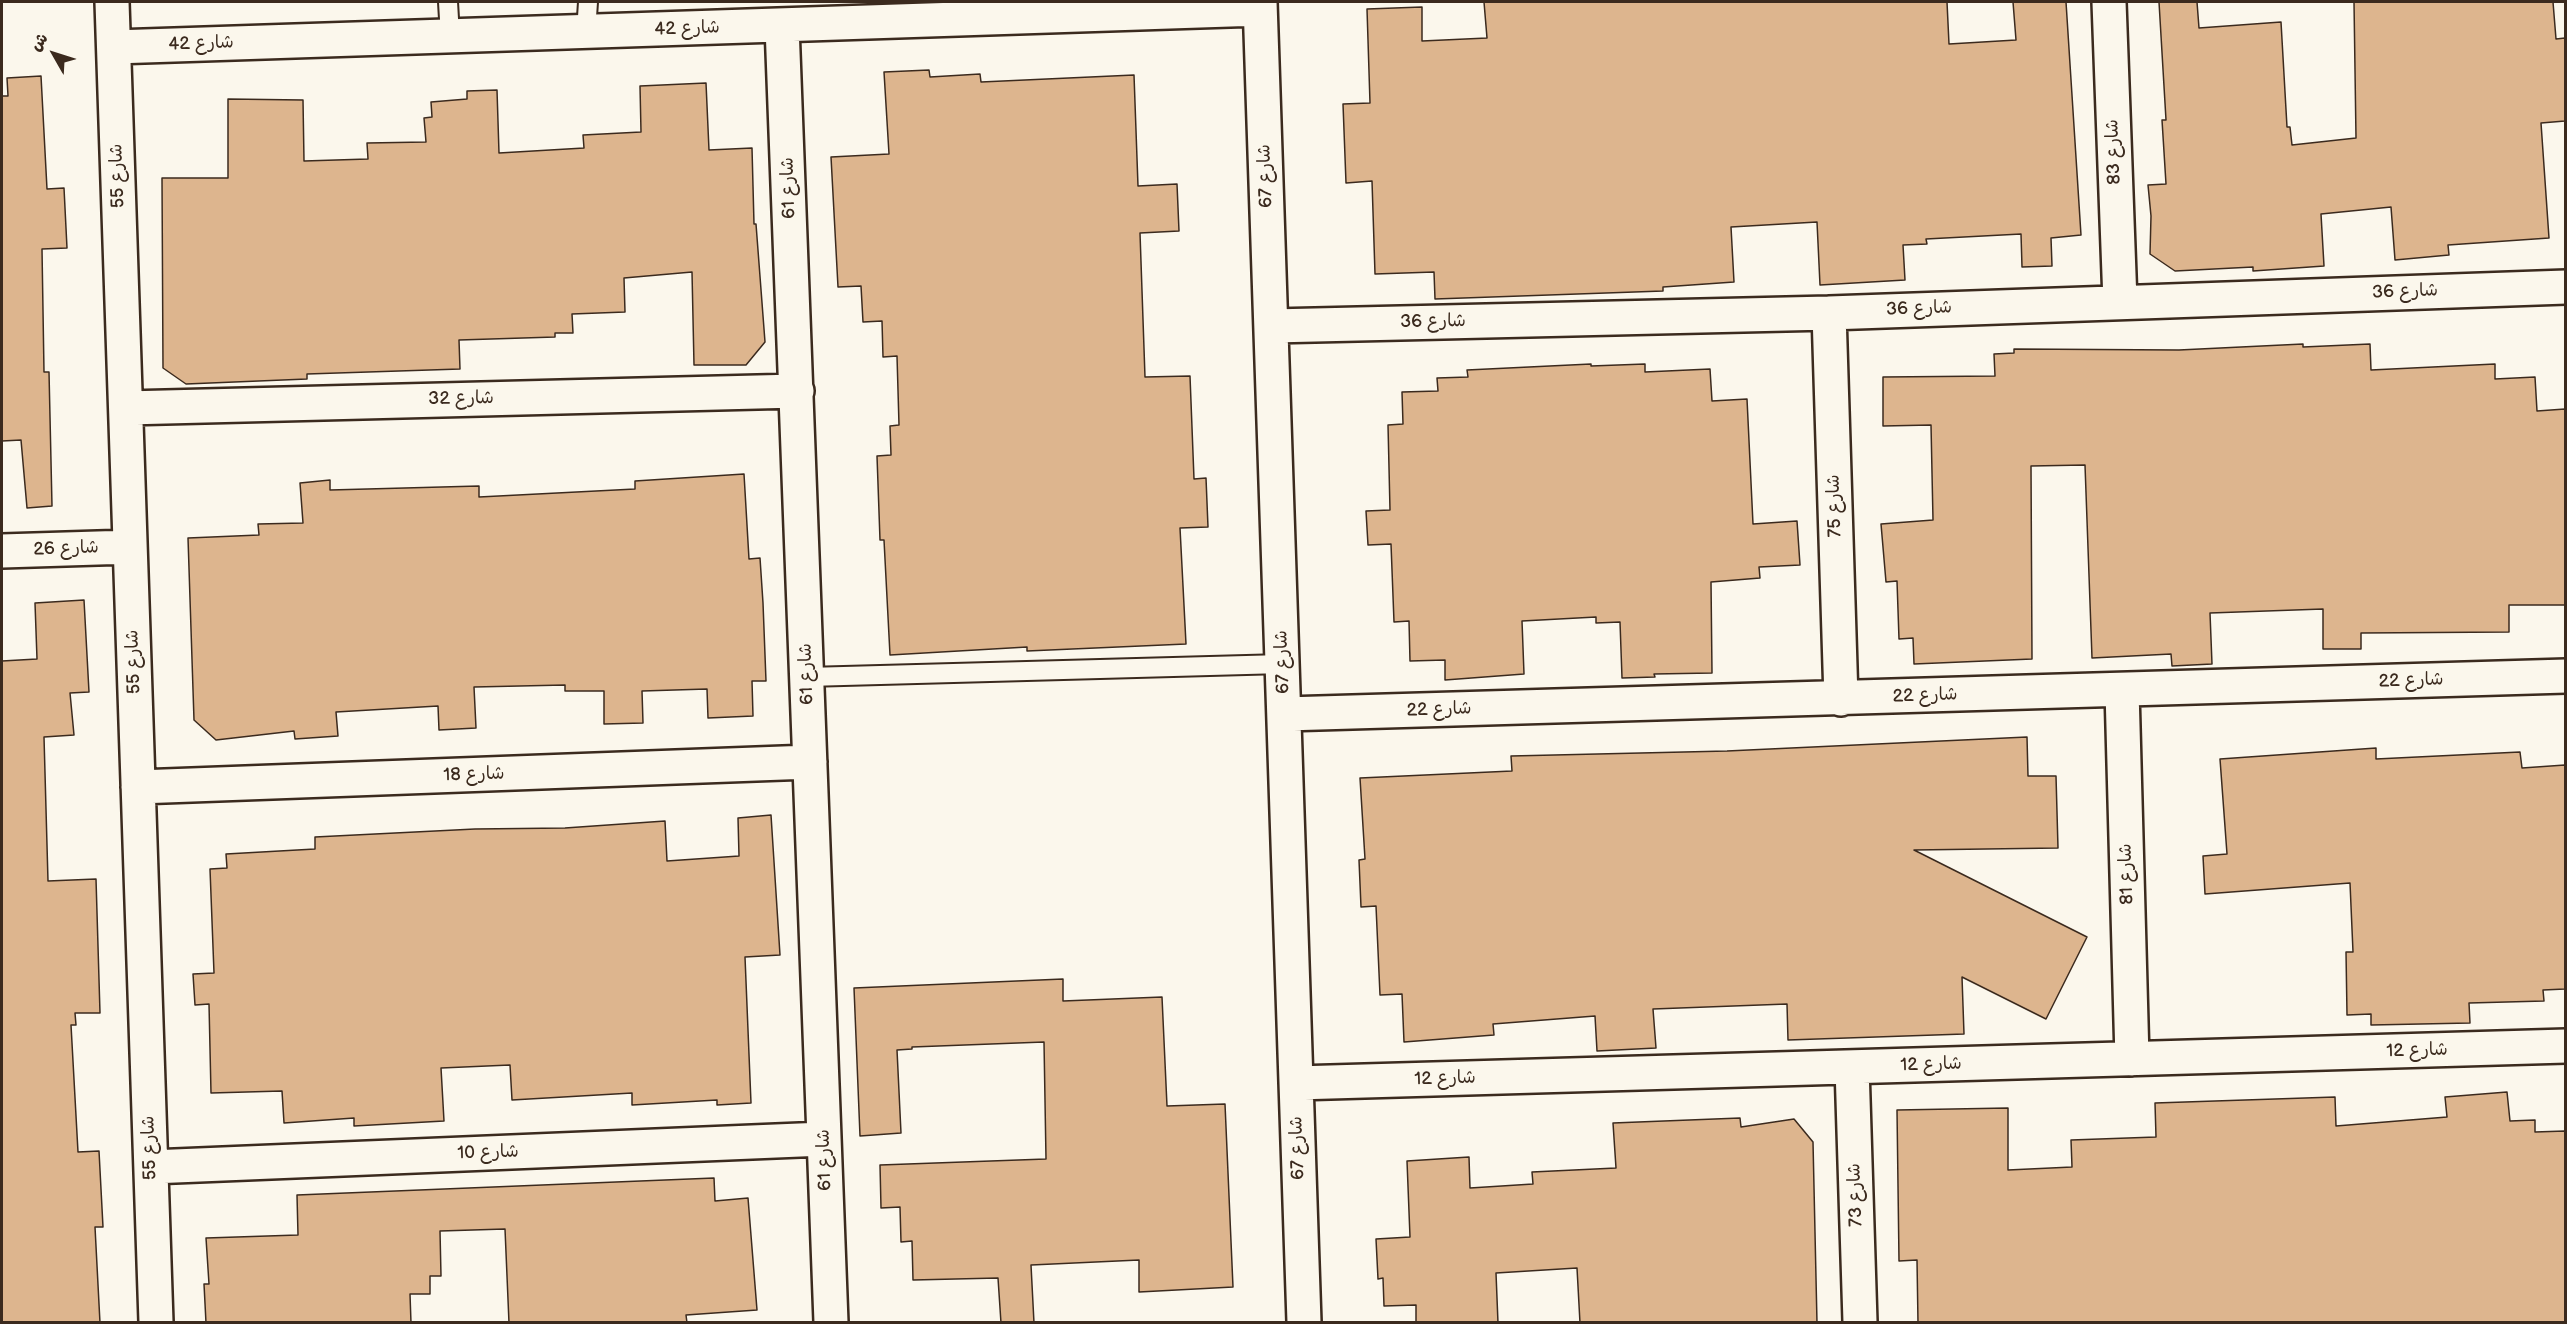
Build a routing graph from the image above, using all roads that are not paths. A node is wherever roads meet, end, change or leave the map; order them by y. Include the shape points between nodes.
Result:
1 (112, 2) edge
2 (448, 2) edge
3 (2109, 2) edge
4 (1260, 5) edge
5 (587, 17) edge
6 (802, 17) edge
7 (450, 36) junction
8 (114, 47) junction
9 (2565, 287) edge
10 (2120, 302) junction
11 (1829, 313) junction
12 (1272, 326) junction
13 (797, 391) junction
14 (126, 408) junction
15 (130, 547) junction
16 (2, 550) edge
17 (1283, 664) junction
18 (2565, 676) edge
19 (807, 677) junction
20 (2122, 690) junction
21 (1841, 699) junction
22 (1285, 714) junction
23 (810, 762) junction
24 (138, 787) junction
25 (2565, 1046) edge
26 (2132, 1059) junction
27 (1852, 1067) junction
28 (1296, 1083) junction
29 (824, 1139) junction
30 (151, 1167) junction
31 (156, 1323) edge
32 (831, 1323) edge
33 (1304, 1323) edge
34 (1860, 1323) edge

1 - 8 street, شارع 55
2 - 7 lane
3 - 10 street, شارع 83
4 - 6 street, شارع 42
4 - 12 street, شارع 67
5 - 6 street, شارع 42
5 - 7 street, شارع 42
6 - 13 street, شارع 61
7 - 8 street, شارع 42
8 - 14 street, شارع 55
9 - 10 street, شارع 36
10 - 11 street, شارع 36
11 - 12 street, شارع 36
11 - 21 street, شارع 75
12 - 17 street, شارع 67
13 - 14 street, شارع 32
13 - 19 street, شارع 61
14 - 15 street, شارع 55
15 - 16 street, شارع 26
15 - 24 street, شارع 55
17 - 19 lane
17 - 22 street, شارع 67
18 - 20 street, شارع 22
19 - 23 street, شارع 61
20 - 21 street, شارع 22
20 - 26 street, شارع 81
21 - 22 street, شارع 22
22 - 28 street, شارع 67
23 - 24 street, شارع 18
23 - 29 street, شارع 61
24 - 30 street, شارع 55
25 - 26 street, شارع 12
26 - 27 street, شارع 12
27 - 28 street, شارع 12
27 - 34 street, شارع 73
28 - 33 street, شارع 67
29 - 30 street, شارع 10
29 - 32 street, شارع 61
30 - 31 street, شارع 55

